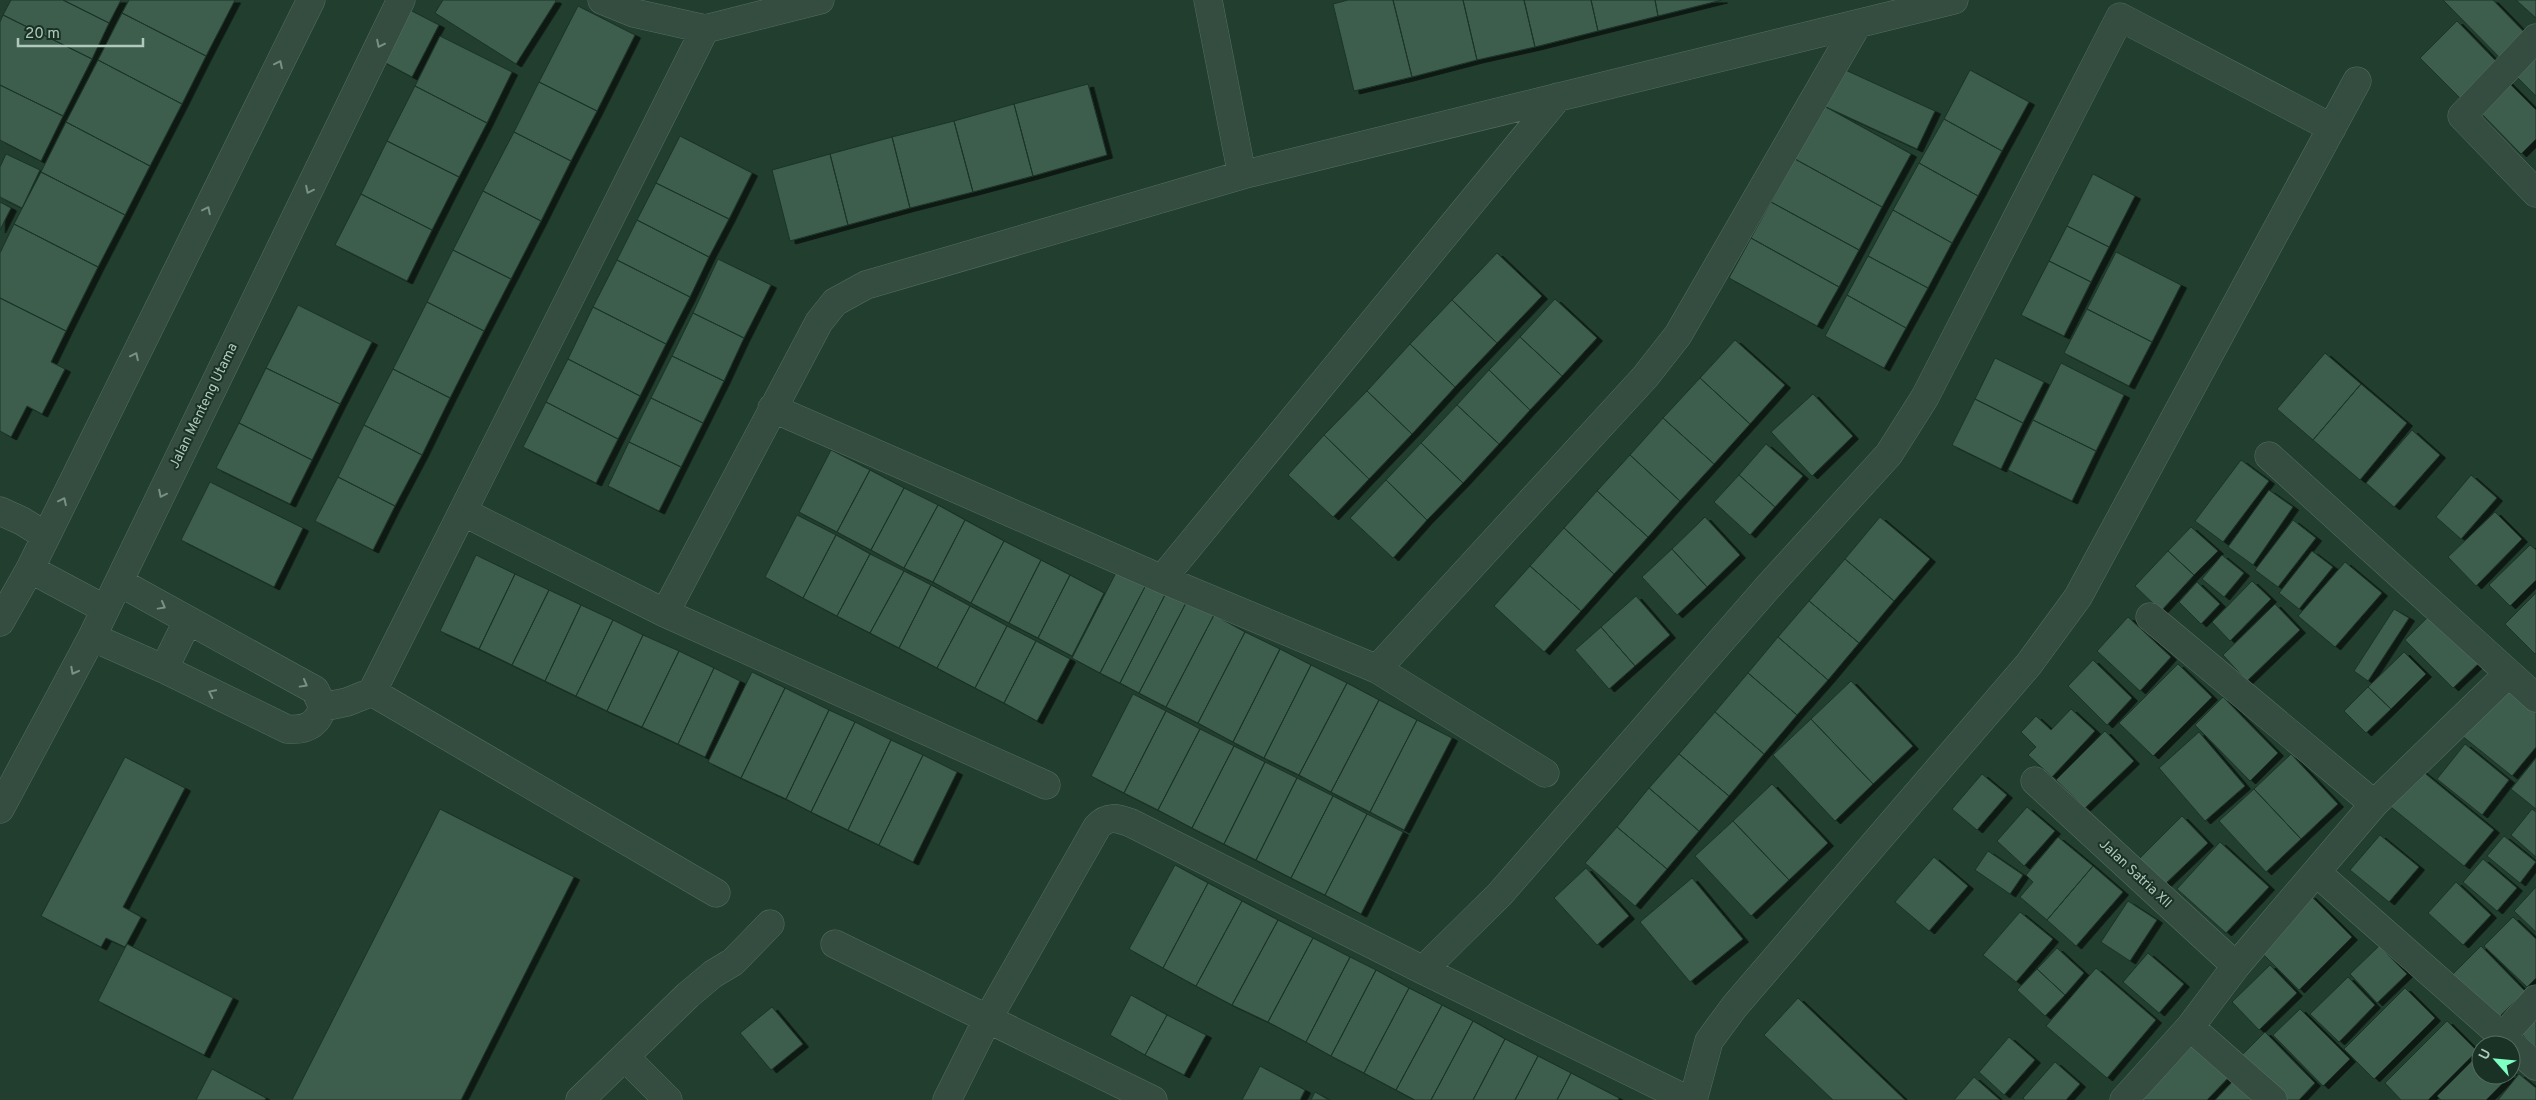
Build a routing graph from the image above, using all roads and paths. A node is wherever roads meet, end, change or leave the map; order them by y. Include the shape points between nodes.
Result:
1 (311, 0) edge
2 (401, 0) edge
3 (602, 0) edge
4 (820, 0) edge
5 (1208, 0) edge
6 (1954, 0) edge
7 (1857, 25) junction
8 (705, 29) junction
9 (2536, 38) edge
10 (2357, 81) dead end
11 (1558, 97) junction
12 (2332, 128) junction
13 (1242, 175) junction
14 (2536, 193) edge
15 (772, 408) junction
16 (2269, 456) dead end
17 (0, 511) edge
18 (463, 512) junction
19 (46, 536) junction
20 (30, 569) junction
21 (1162, 579) junction
22 (119, 582) junction
23 (105, 609) junction
24 (665, 613) junction
25 (2150, 617) dead end
26 (188, 620) junction
27 (0, 622) edge
28 (92, 638) junction
29 (164, 669) junction
30 (1376, 669) junction
31 (2508, 674) junction
32 (372, 692) junction
33 (2536, 698) edge
34 (323, 707) junction
35 (1545, 773) dead end
36 (2035, 781) dead end
37 (1046, 785) dead end
38 (2374, 804) junction
39 (0, 809) edge
40 (2316, 872) junction
41 (716, 892) dead end
42 (770, 924) dead end
43 (835, 944) dead end
44 (2236, 966) junction
45 (1423, 970) junction
46 (2536, 999) edge
47 (987, 1020) junction
48 (2190, 1027) junction
49 (2500, 1035) edge
50 (2504, 1035) edge
51 (2521, 1053) edge
52 (625, 1057) junction
53 (2536, 1066) edge
54 (580, 1100) edge
55 (668, 1100) edge
56 (947, 1100) edge
57 (1153, 1100) edge
58 (1688, 1100) edge
59 (1693, 1100) edge
60 (2124, 1100) edge
61 (2273, 1100) edge

19 -> 1 street
2 -> 22 street, Jalan Menteng Utama
3 - 8 street via 634,13
4 - 8 street
5 - 13 street
6 - 7 street
7 - 11 street
7 - 30 street via 1678,335 1645,376
8 - 18 street
9 - 14 street via 2462,116
10 - 12 street
11 - 13 street
11 - 21 street
12 - 45 street via 2120,17 1924,397 1889,454 1768,587 1500,894
12 - 59 street via 2078,597 2029,664 1734,1007 1709,1041
13 - 15 street via 866,285 835,302 819,322
15 - 21 street
15 - 24 street
16 - 31 street
17 - 19 street
18 - 24 street
18 - 32 street
19 - 20 street
20 - 23 street
20 - 27 street
21 - 30 street
22 - 23 street, Jalan Menteng Utama
22 -> 26 street
23 - 28 street, Jalan Menteng Utama
24 - 37 street
25 - 38 street
26 - 29 street
26 -> 34 street via 315,690
28 - 29 street
28 -> 39 street, Jalan Menteng Utama
34 -> 29 street via 319,718 309,727 288,729
30 - 35 street
31 - 33 street
31 - 38 street
32 - 34 street
32 - 41 street
36 - 44 street, Jalan Satria XII
38 - 40 street
40 - 44 street
40 - 49 street
42 - 52 street via 733,962 688,995
43 - 47 street
44 - 48 street
45 - 47 street via 1131,823 1107,818 1097,827
45 - 58 street
46 - 50 street
47 - 56 street
47 - 57 street
48 - 60 street
48 - 61 street
51 - 53 street
52 - 54 street
52 - 55 street

